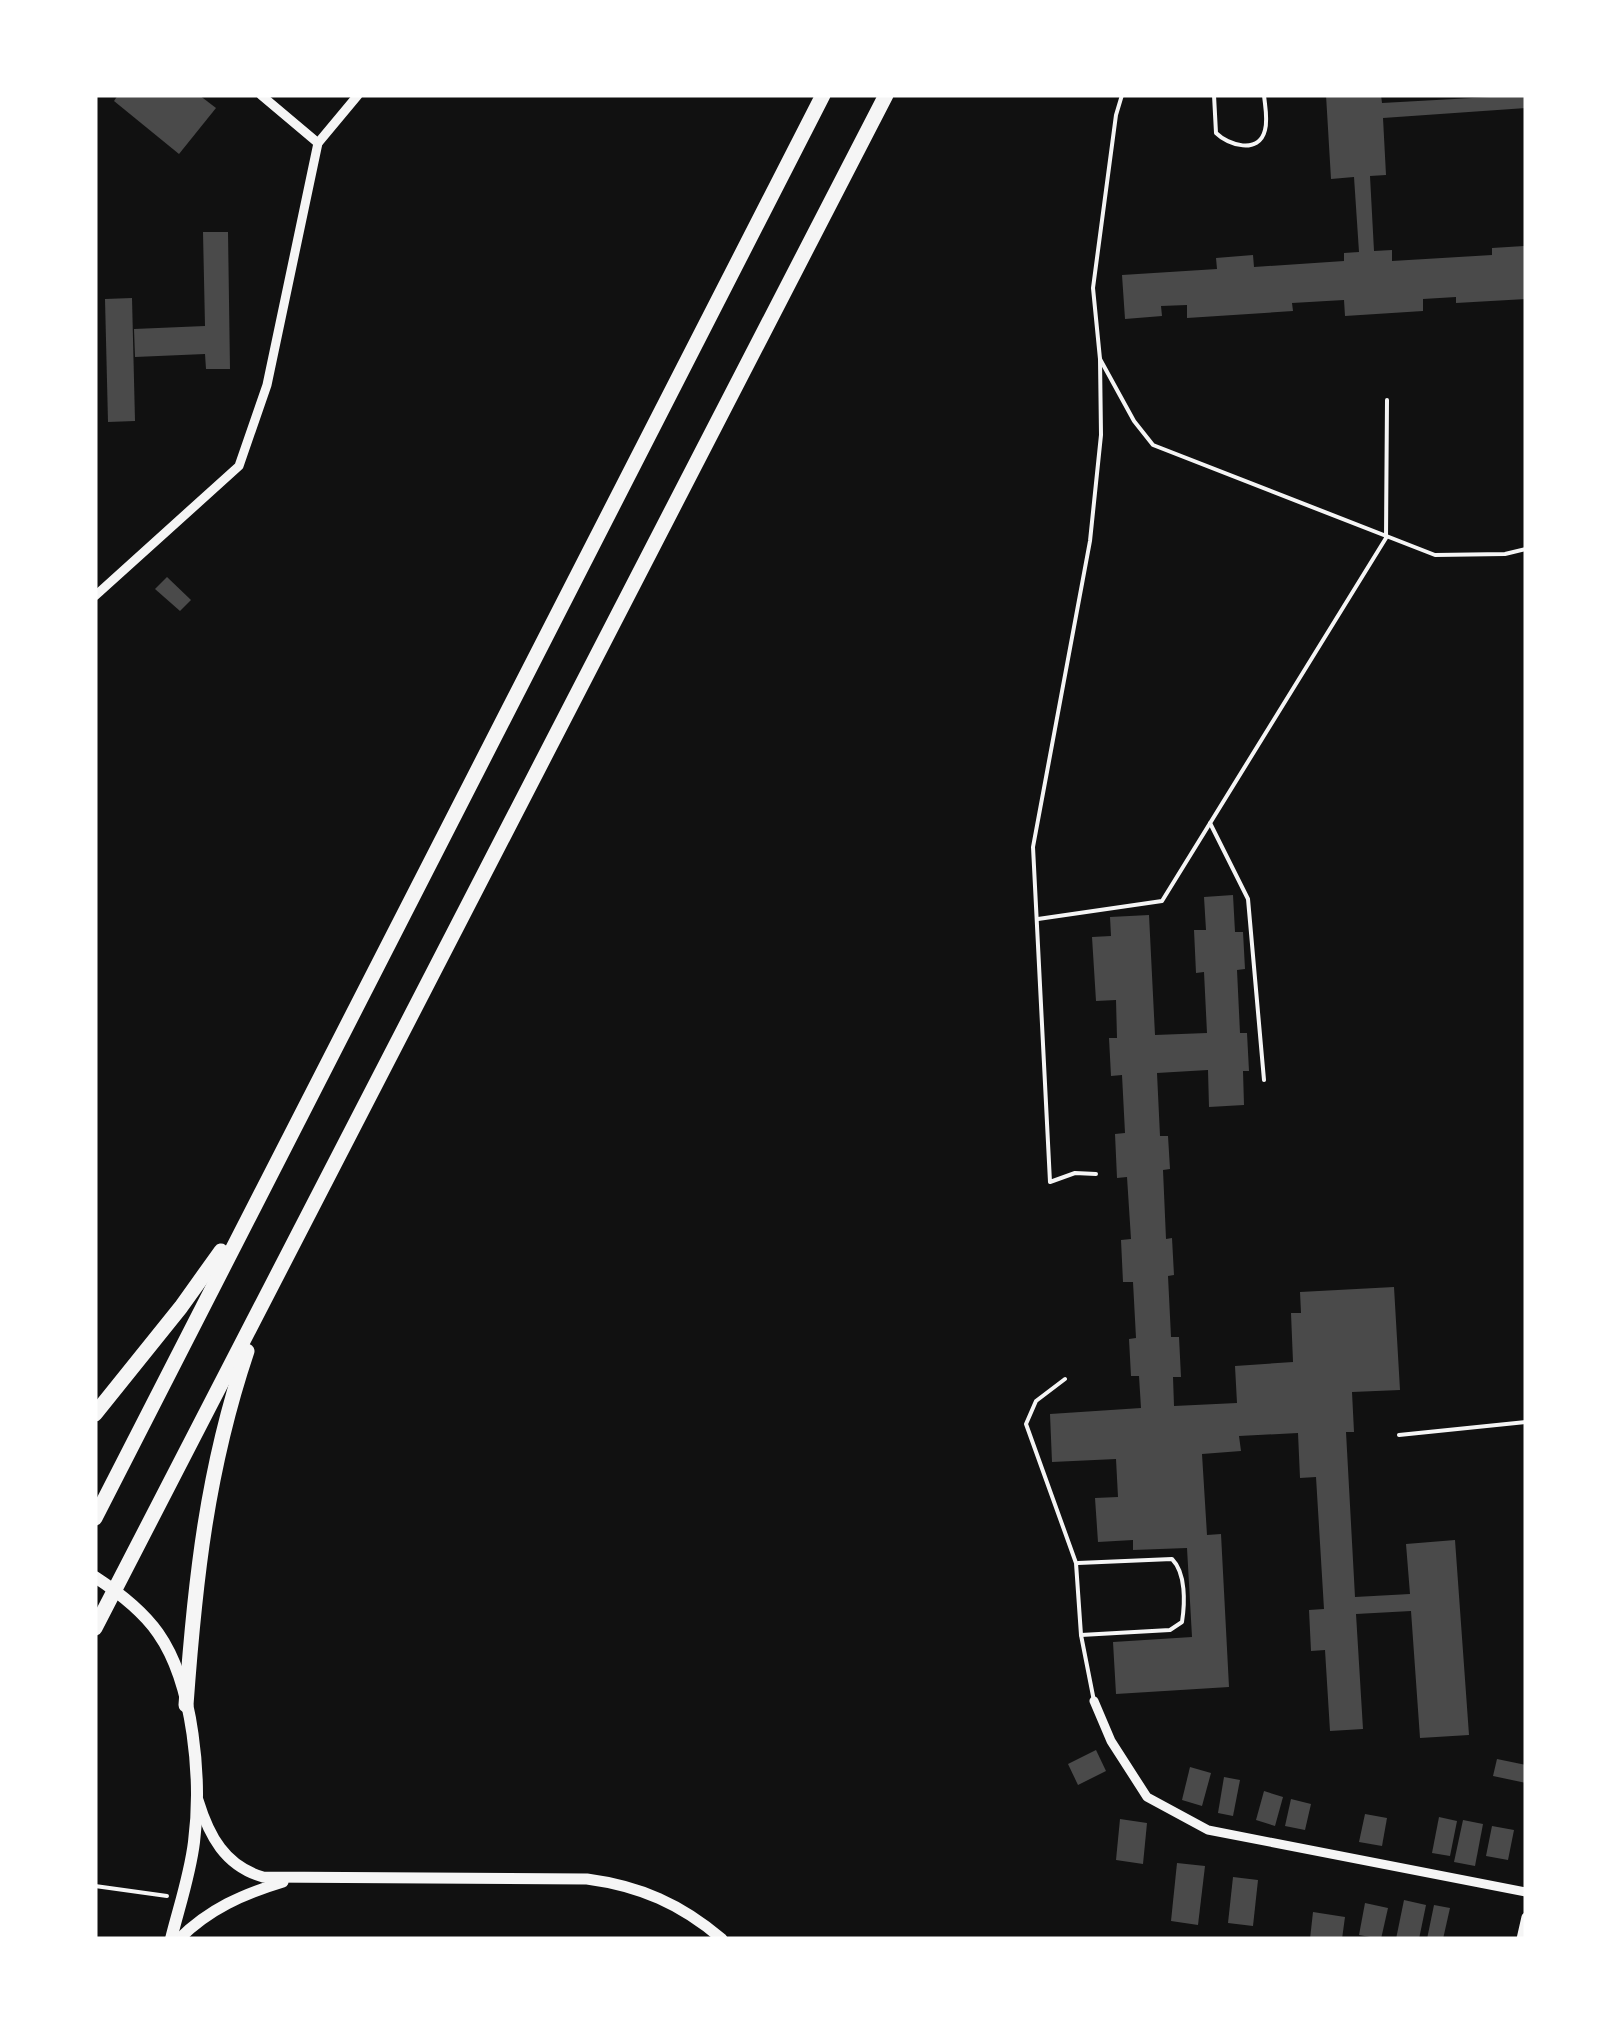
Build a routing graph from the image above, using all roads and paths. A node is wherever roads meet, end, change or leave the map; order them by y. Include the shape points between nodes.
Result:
1 (261, 95) edge
2 (358, 95) edge
3 (822, 95) edge
4 (886, 95) edge
5 (1122, 95) edge
6 (1214, 95) edge
7 (1264, 95) edge
8 (318, 143) junction
9 (1100, 360) junction
10 (1388, 400) dead end
11 (1386, 538) junction
12 (1526, 549) edge
13 (95, 596) edge
14 (1210, 823) junction
15 (1038, 919) junction
16 (1264, 1080) dead end
17 (1096, 1174) dead end
18 (252, 1207) junction
19 (263, 1302) junction
20 (1065, 1379) dead end
21 (95, 1414) edge
22 (1526, 1422) edge
23 (1399, 1434) dead end
24 (95, 1518) edge
25 (1076, 1563) junction
26 (95, 1577) edge
27 (95, 1628) edge
28 (1081, 1635) junction
29 (1094, 1700) joint
30 (186, 1705) junction
31 (197, 1796) junction
32 (294, 1878) junction
33 (95, 1886) edge
34 (1526, 1892) edge
35 (182, 1897) junction
36 (1526, 1917) edge
37 (171, 1939) edge
38 (179, 1939) edge
39 (722, 1939) edge
40 (1522, 1939) edge

1 - 8 street
2 - 8 street
3 - 18 highway
4 - 19 highway
5 - 9 lane via 1093,288
6 - 7 lane via 1216,132 1234,146 1261,139
8 - 13 street via 267,385 239,466
9 - 11 lane via 1153,445
9 - 15 lane via 1101,435 1090,541 1033,847
10 - 11 lane
11 - 12 lane via 1436,555
11 - 14 lane
14 - 15 lane via 1162,901
14 - 16 lane via 1248,898
15 - 17 lane via 1050,1182 1074,1172
18 - 21 highway
18 - 24 highway
19 - 27 highway
19 - 30 highway via 226,1413 210,1490
20 - 25 lane via 1036,1401 1026,1424
22 - 23 lane
25 - 28 lane
25 - 28 lane via 1172,1559 1181,1571 1184,1611 1170,1630
26 - 30 main road via 157,1632 174,1661
28 - 29 lane
29 - 34 street via 1110,1741 1147,1797 1208,1830
30 - 31 main road
31 - 32 main road via 207,1830 232,1860 263,1877
31 - 35 main road
32 - 38 main road via 244,1894
32 - 39 main road via 586,1879 654,1894
33 - 35 path
35 - 37 main road
36 - 40 street

